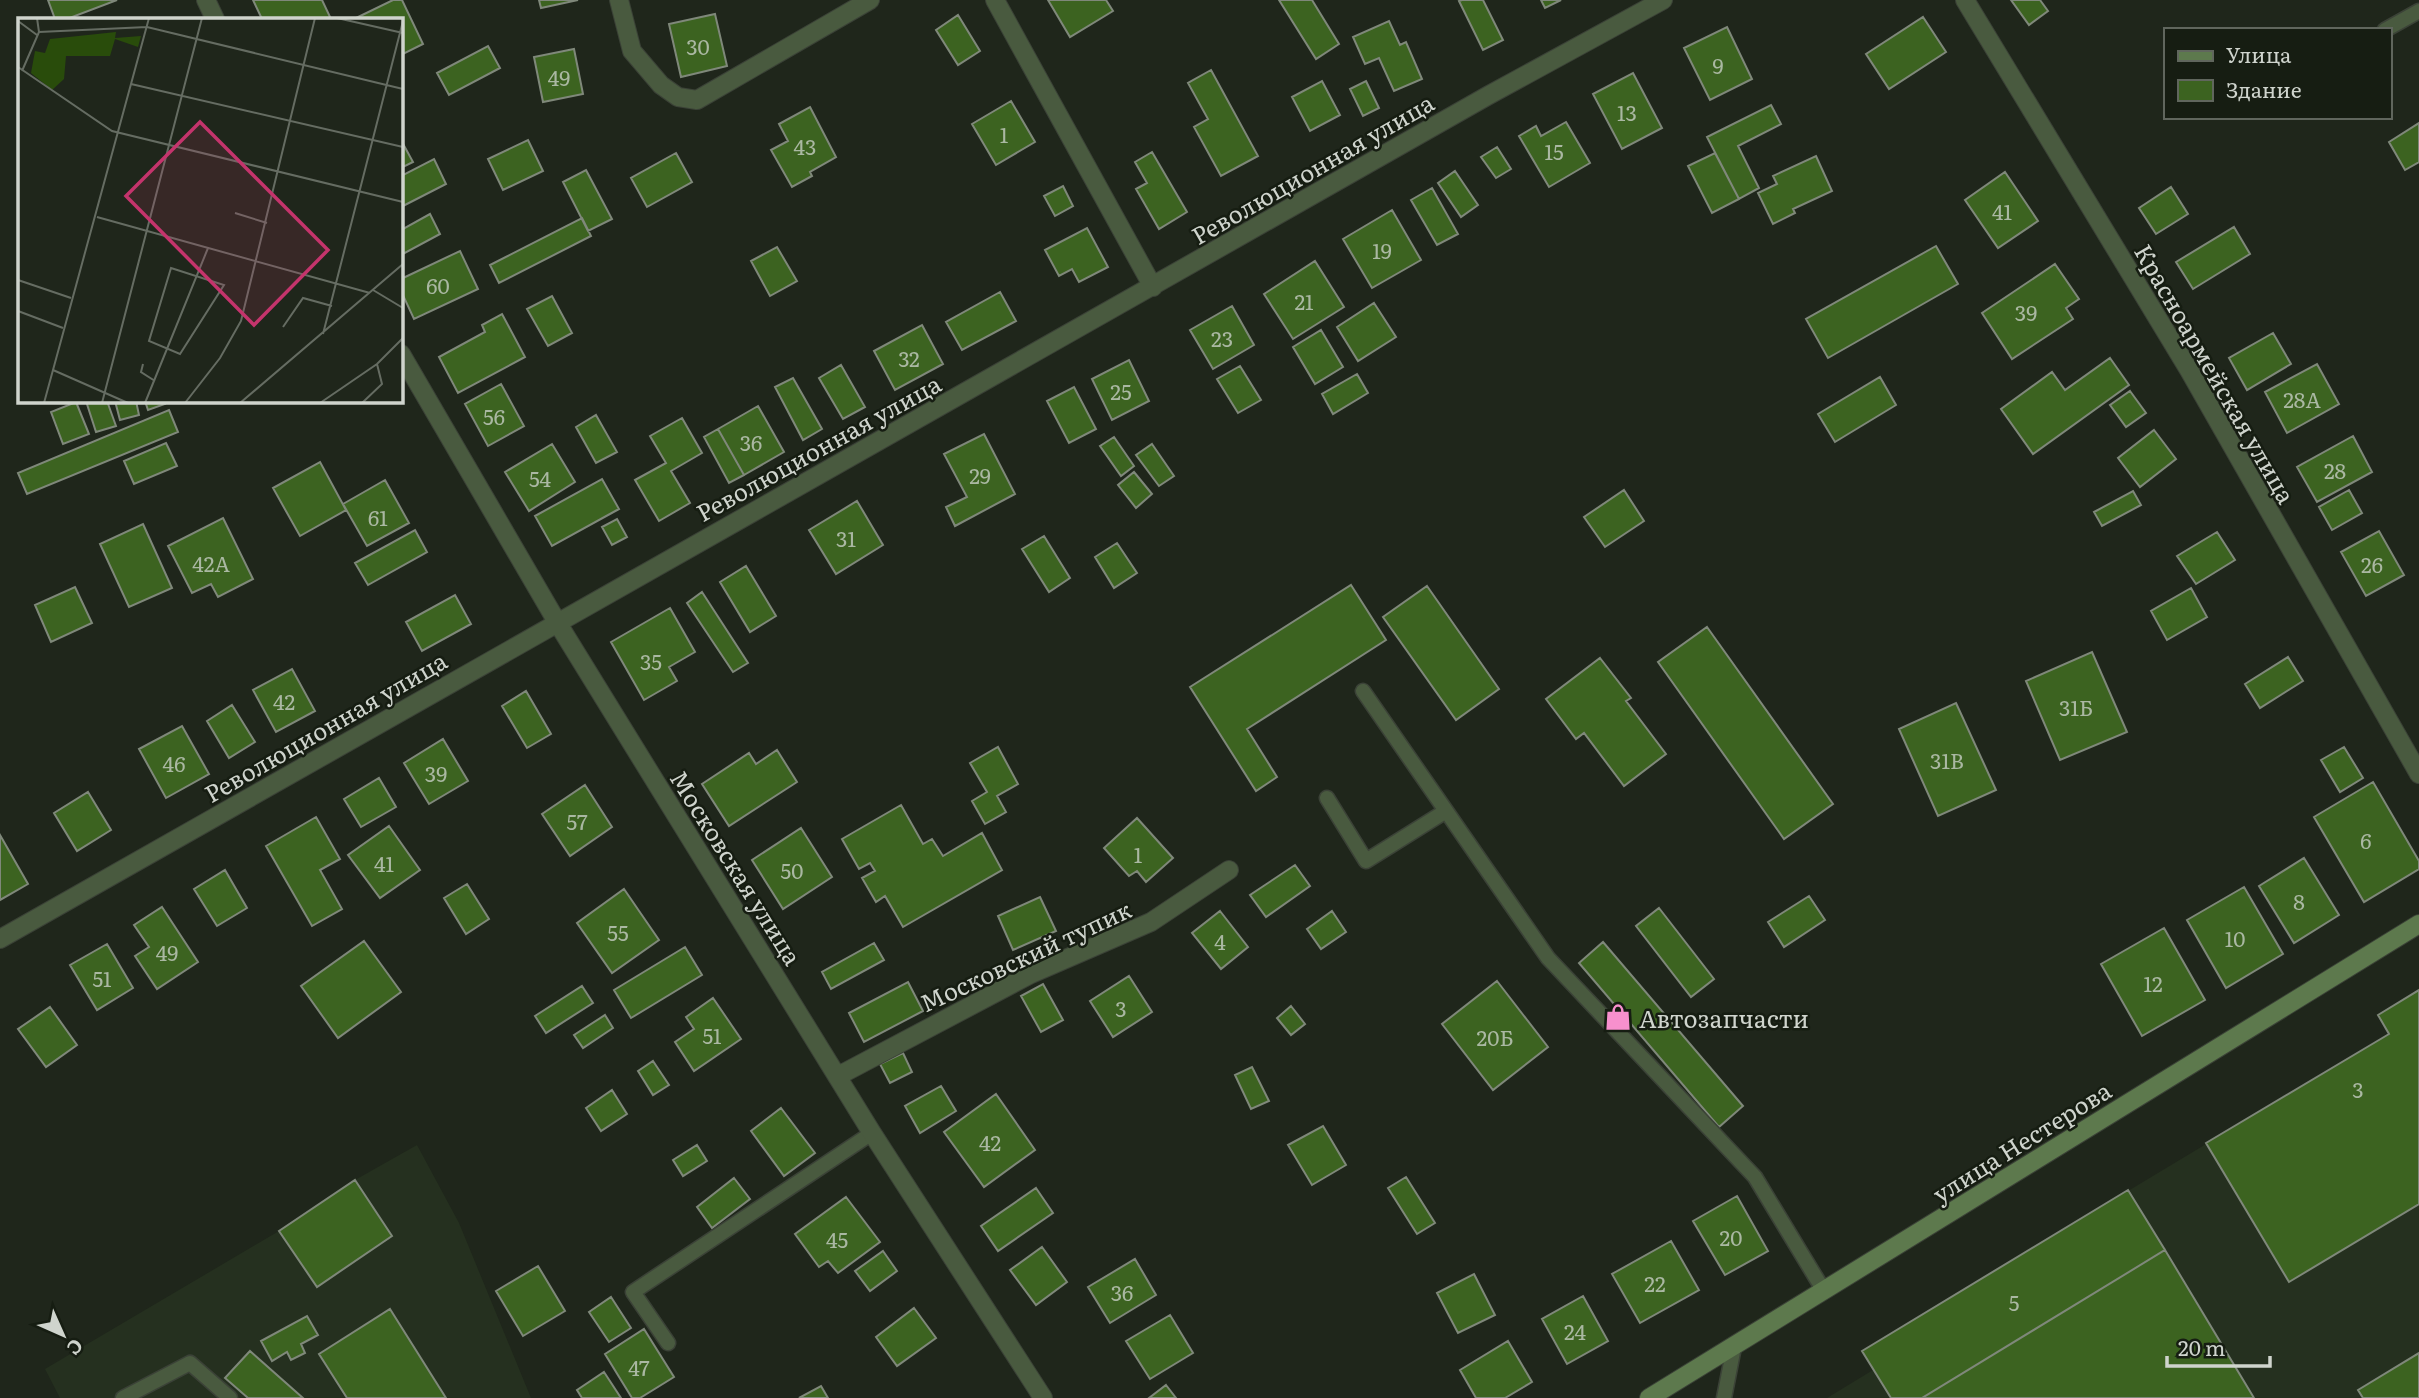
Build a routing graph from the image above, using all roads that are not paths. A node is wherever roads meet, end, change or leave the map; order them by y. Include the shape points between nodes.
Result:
1 (206, 0) edge
2 (620, 0) edge
3 (870, 0) edge
4 (995, 0) edge
5 (1663, 0) edge
6 (1965, 0) edge
7 (2419, 11) edge
8 (215, 18) edge
9 (2389, 28) edge
10 (1153, 287) junction
11 (402, 356) edge
12 (556, 622) junction
13 (1363, 691) dead end
14 (2419, 774) edge
15 (1327, 798) dead end
16 (1446, 811) junction
17 (1229, 870) dead end
18 (2419, 924) edge
19 (0, 939) edge
20 (838, 1076) junction
21 (872, 1133) junction
22 (1824, 1291) junction
23 (668, 1343) dead end
24 (1734, 1347) junction
25 (123, 1398) edge
26 (230, 1398) edge
27 (1043, 1398) edge
28 (1649, 1398) edge
29 (1724, 1398) edge

1 - 8 street
2 - 3 street via 632,51 661,85 678,97 697,100
4 - 10 street
5 - 10 street, Революционная улица
6 - 14 street, Красноармейская улица via 2189,370
7 - 9 lane
10 - 12 street, Революционная улица
11 - 12 street, Московская улица
12 - 19 street, Революционная улица
12 - 20 street, Московская улица
13 - 16 lane
15 - 16 lane via 1366,861
16 - 22 lane via 1548,958 1755,1177
17 - 20 street, Московский тупик via 1151,922 1031,974
18 - 22 main road, улица Нестерова
20 - 21 street, Московская улица
21 - 23 lane via 633,1292
21 - 27 street, Московская улица
22 - 24 main road, улица Нестерова
24 - 28 main road, улица Нестерова
24 - 29 lane
25 - 26 lane via 190,1363

